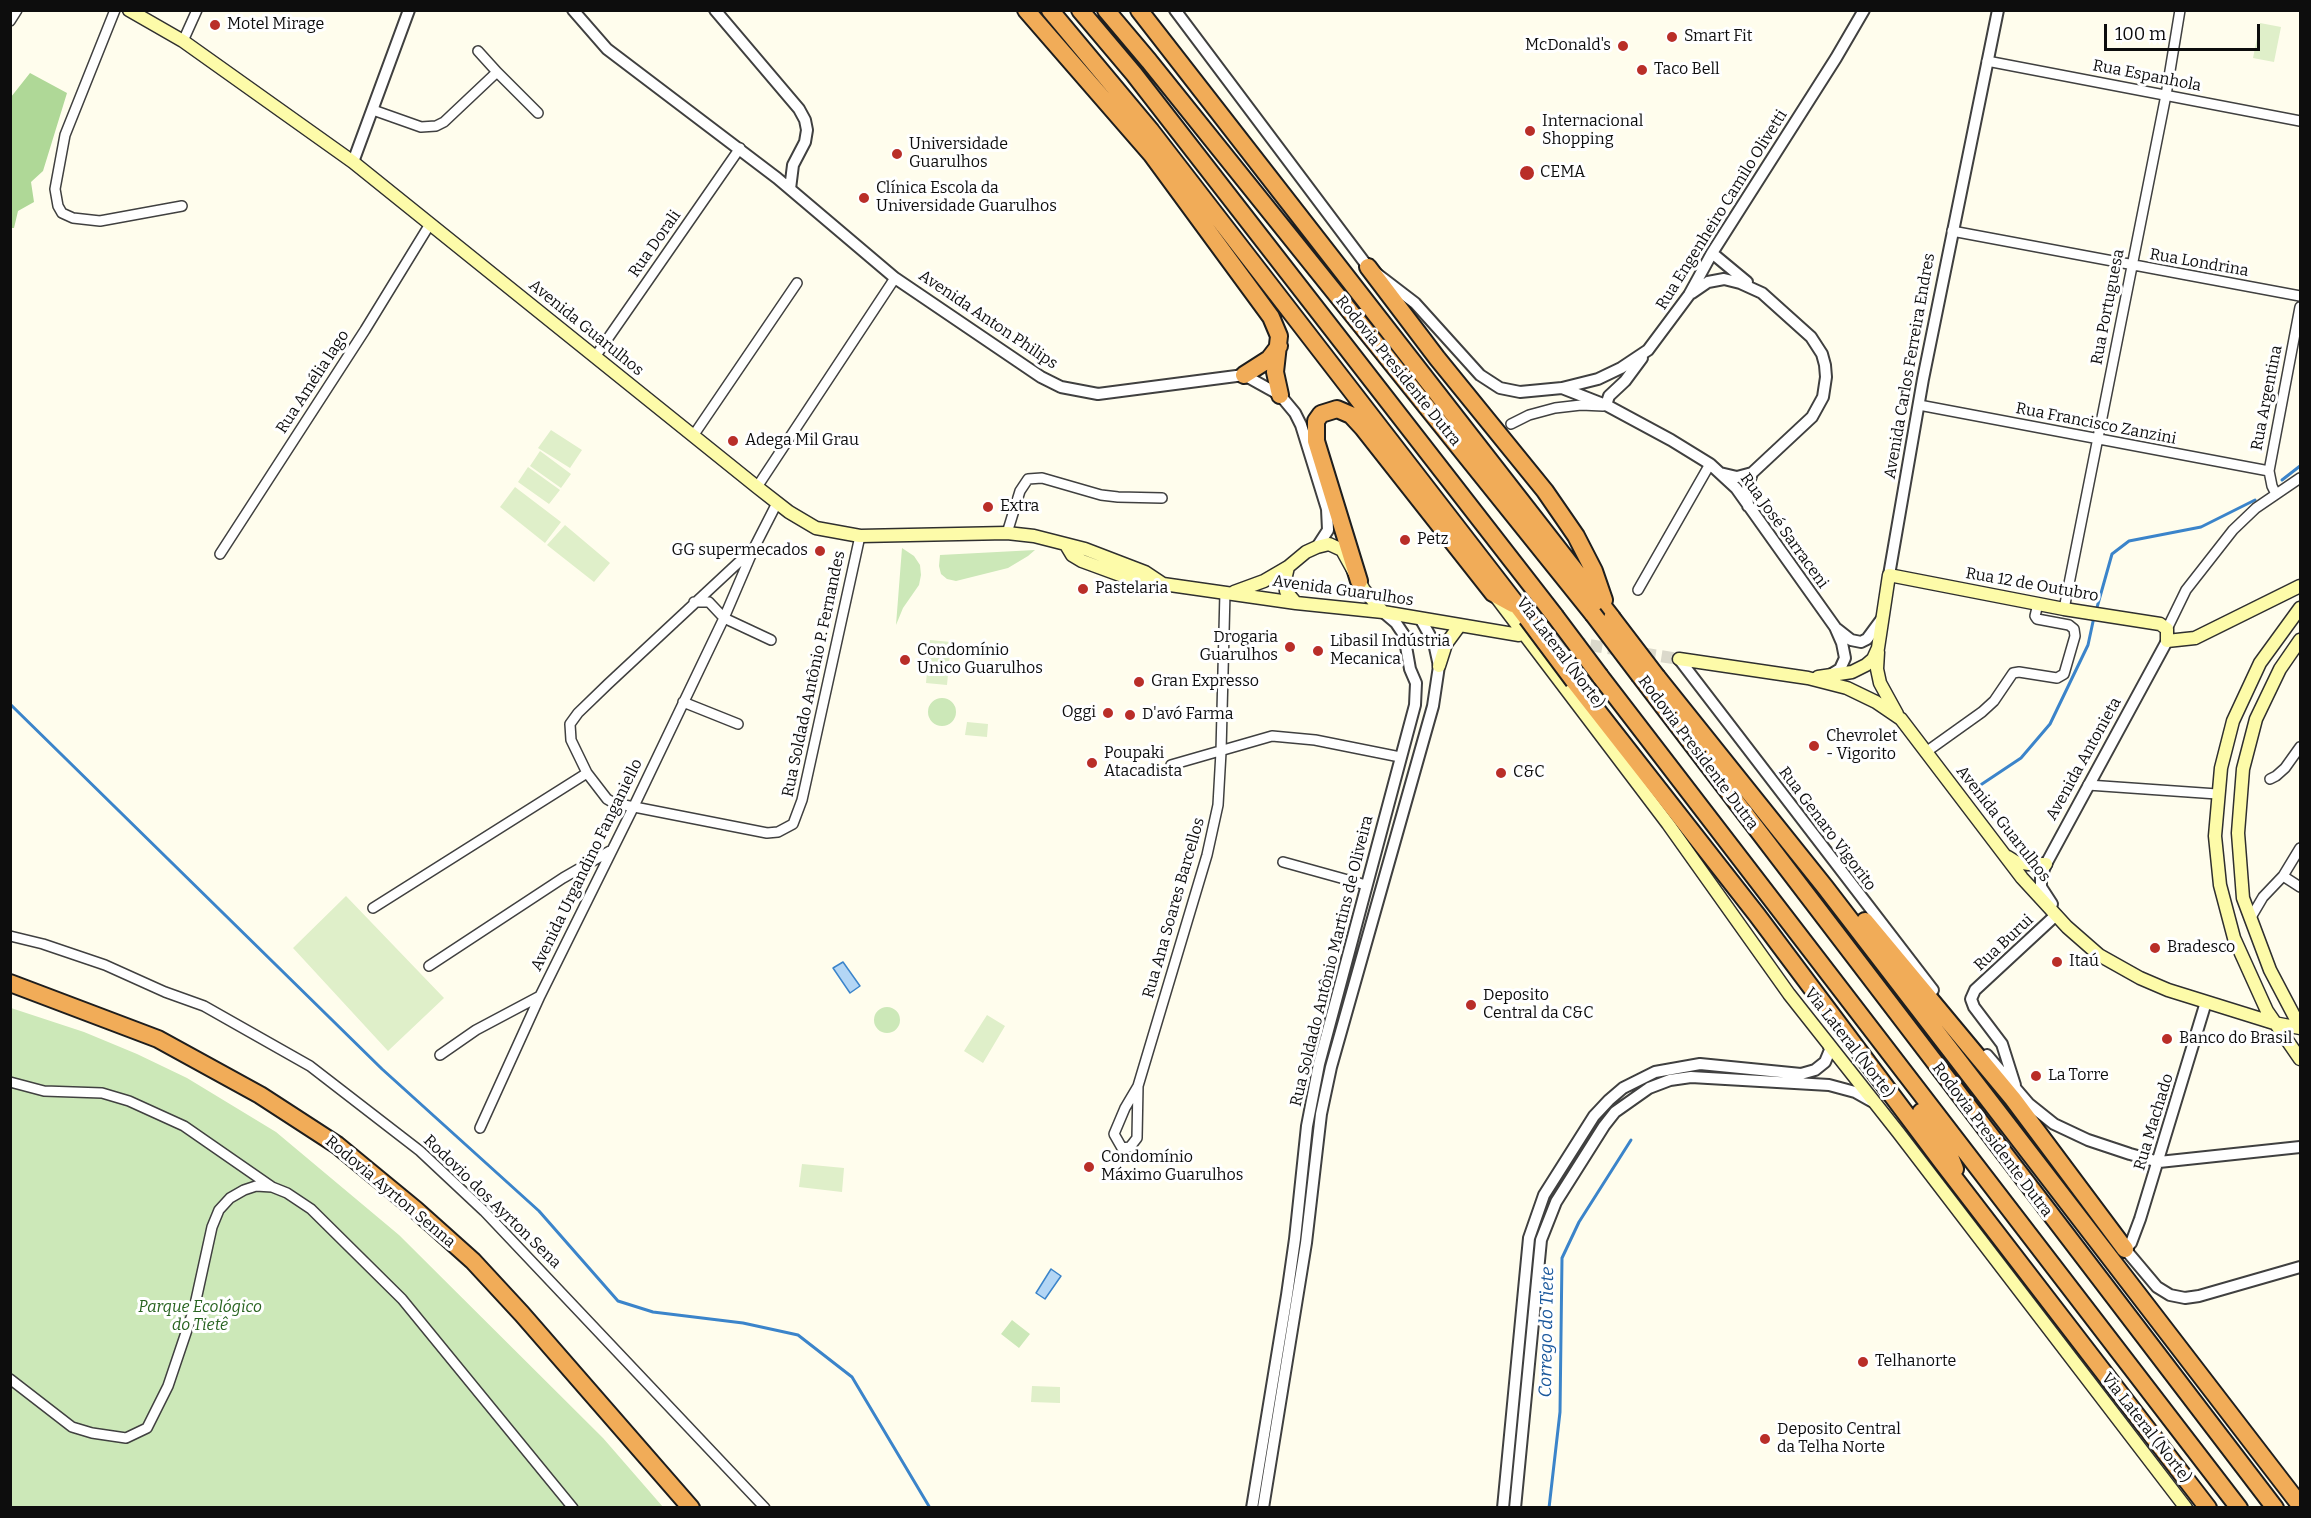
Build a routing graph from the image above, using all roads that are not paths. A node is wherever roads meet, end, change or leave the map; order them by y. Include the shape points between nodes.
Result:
1 (17, 10) edge
2 (115, 10) edge
3 (129, 10) edge
4 (197, 10) edge
5 (409, 10) edge
6 (573, 10) edge
7 (715, 10) edge
8 (1026, 10) edge
9 (1050, 10) edge
10 (1080, 10) edge
11 (1106, 10) edge
12 (1139, 10) edge
13 (1175, 10) edge
14 (1864, 10) edge
15 (1998, 10) edge
16 (2180, 10) edge
17 (10, 21) edge
18 (183, 41) junction
19 (478, 51) dead end
20 (1987, 61) junction
21 (496, 72) junction
22 (2166, 95) junction
23 (373, 110) junction
24 (538, 113) dead end
25 (2301, 121) edge
26 (740, 148) junction
27 (352, 162) junction
28 (793, 165) junction
29 (777, 178) junction
30 (790, 189) junction
31 (182, 206) dead end
32 (430, 224) junction
33 (1952, 231) junction
34 (1712, 253) junction
35 (2131, 266) junction
36 (1368, 267) junction
37 (895, 278) junction
38 (797, 283) dead end
39 (1761, 293) junction
40 (1689, 296) junction
41 (2301, 296) edge
42 (2301, 307) edge
43 (1279, 345) junction
44 (1648, 350) junction
45 (596, 357) junction
46 (1244, 375) junction
47 (1562, 388) junction
48 (1280, 395) junction
49 (1919, 405) junction
50 (1608, 406) junction
51 (1511, 424) dead end
52 (693, 435) junction
53 (2098, 440) junction
54 (1710, 464) junction
55 (2269, 471) junction
56 (1720, 472) junction
57 (1752, 473) junction
58 (2301, 478) edge
59 (757, 487) junction
60 (2276, 494) junction
61 (1162, 498) dead end
62 (777, 503) junction
63 (1748, 507) junction
64 (1007, 533) junction
65 (860, 536) junction
66 (1317, 547) junction
67 (754, 548) junction
68 (220, 554) dead end
69 (1288, 567) junction
70 (1889, 575) junction
71 (1359, 581) junction
72 (2301, 586) edge
73 (1638, 590) dead end
74 (1229, 592) junction
75 (1493, 593) junction
76 (694, 602) junction
77 (1296, 603) junction
78 (2038, 604) junction
79 (2301, 608) edge
80 (2064, 609) junction
81 (1383, 612) junction
82 (1523, 613) junction
83 (1604, 614) junction
84 (1883, 616) junction
85 (724, 618) junction
86 (1420, 618) junction
87 (1460, 625) junction
88 (1835, 627) junction
89 (2164, 631) junction
90 (1519, 635) dead end
91 (771, 640) dead end
92 (2301, 640) edge
93 (1878, 648) junction
94 (1679, 659) joint
95 (1439, 666) junction
96 (1829, 675) junction
97 (1808, 678) junction
98 (683, 702) junction
99 (1416, 703) junction
100 (1433, 706) junction
101 (1901, 719) junction
102 (738, 724) dead end
103 (2301, 747) edge
104 (1221, 752) junction
105 (1926, 752) junction
106 (1400, 757) junction
107 (1171, 765) dead end
108 (587, 772) junction
109 (1674, 773) junction
110 (2270, 779) dead end
111 (2088, 785) junction
112 (2217, 794) junction
113 (634, 806) junction
114 (1382, 827) junction
115 (1399, 832) junction
116 (2301, 848) edge
117 (610, 851) junction
118 (2002, 853) junction
119 (1283, 862) dead end
120 (2046, 864) junction
121 (2283, 876) junction
122 (1366, 885) junction
123 (2301, 886) edge
124 (1825, 887) junction
125 (2264, 897) junction
126 (2243, 898) junction
127 (373, 908) dead end
128 (2056, 915) junction
129 (2250, 919) junction
130 (2067, 927) junction
131 (10, 936) edge
132 (2234, 938) junction
133 (2262, 950) junction
134 (429, 966) dead end
135 (10, 983) edge
136 (540, 996) junction
137 (2283, 997) junction
138 (2206, 1002) junction
139 (2267, 1011) junction
140 (2254, 1017) junction
141 (2274, 1023) junction
142 (2301, 1028) edge
143 (1828, 1043) junction
144 (440, 1055) dead end
145 (2301, 1059) edge
146 (10, 1082) edge
147 (1137, 1086) junction
148 (2017, 1089) junction
149 (1878, 1107) junction
150 (480, 1128) dead end
151 (2301, 1148) edge
152 (2159, 1162) junction
153 (272, 1187) junction
154 (1963, 1189) junction
155 (2126, 1249) junction
156 (2301, 1267) edge
157 (10, 1379) edge
158 (2301, 1505) edge
159 (573, 1508) edge
160 (691, 1508) edge
161 (765, 1508) edge
162 (1252, 1508) edge
163 (1263, 1508) edge
164 (1503, 1508) edge
165 (1515, 1508) edge
166 (2186, 1508) edge
167 (2208, 1508) edge
168 (2239, 1508) edge
169 (2274, 1508) edge

1 - 17 street
2 - 31 street via 65,135 55,189 58,206 73,218 100,221
3 - 18 main road, Avenida Guarulhos
4 - 18 street
5 - 23 street
6 - 26 street, Avenida Anton Philips via 607,49
7 - 28 street via 805,120 805,142
8 - 43 highway via 1152,155 1271,317
9 - 82 highway via 1151,131
10 - 109 highway, Rodovia Presidente Dutra, bridge via 1134,74
11 - 83 highway, Rodovia Presidente Dutra
12 - 83 highway, Rodovia Presidente Dutra
13 - 36 street, Rua Engenheiro Camilo Olivetti
14 - 34 street, Rua Engenheiro Camilo Olivetti
15 - 20 street, Avenida Carlos Ferreira Endres
16 - 22 street, Rua Portuguesa
18 - 27 main road, Avenida Guarulhos
19 - 21 street
20 - 22 street, Rua Espanhola
20 - 33 street, Avenida Carlos Ferreira Endres
21 - 23 street via 436,126 421,127
21 - 24 street
22 - 25 street, Rua Espanhola
22 - 35 street, Rua Portuguesa
23 - 27 street
26 - 29 street, Avenida Anton Philips
26 - 45 street, Rua Dorali
27 - 32 main road, Avenida Guarulhos
28 - 29 street
28 - 30 street
29 - 30 street, Avenida Anton Philips
30 - 37 street, Avenida Anton Philips
32 - 45 main road, Avenida Guarulhos
32 - 68 street, Rua Amélia lago
33 - 35 street, Rua Londrina
33 - 49 street, Avenida Carlos Ferreira Endres
34 - 39 street
34 - 40 street, Rua Engenheiro Camilo Olivetti
35 - 41 street, Rua Londrina
35 - 53 street, Rua Portuguesa
36 - 47 street, Rua Engenheiro Camilo Olivetti via 1415,303 1490,383 1514,391
36 - 83 highway via 1576,536 1600,587
37 - 46 street, Avenida Anton Philips via 1061,387 1098,394
37 - 59 street
38 - 52 street
39 - 40 street via 1724,279 1708,282
39 - 57 street via 1815,343 1824,359 1826,377 1823,397 1812,417
40 - 44 street, Rua Engenheiro Camilo Olivetti
42 - 55 street, Rua Argentina
43 - 46 highway via 1272,356
43 - 48 highway via 1275,372
44 - 47 street, Rua Engenheiro Camilo Olivetti via 1607,376
44 - 50 street via 1609,396
45 - 52 main road, Avenida Guarulhos
46 - 48 street
47 - 50 street, Rua José Sarraceni
48 - 66 street via 1301,425 1327,509 1328,530
49 - 53 street, Rua Francisco Zanzini
49 - 70 street, Avenida Carlos Ferreira Endres
50 - 51 street via 1555,408
50 - 54 street, Rua José Sarraceni
52 - 59 main road, Avenida Guarulhos
53 - 55 street, Rua Francisco Zanzini
53 - 80 street, Rua Portuguesa
54 - 56 street, Rua José Sarraceni
54 - 73 street
55 - 60 street, Rua Argentina
56 - 57 street via 1737,477
56 - 63 street, Rua José Sarraceni
57 - 63 street via 1747,489
58 - 60 street, Avenida Antonieta
59 - 62 main road, Avenida Guarulhos
60 - 89 street, Avenida Antonieta via 2232,530 2186,590
61 - 64 street via 1101,495 1042,478 1028,479 1020,491
62 - 65 main road, Avenida Guarulhos via 816,528
62 - 67 street, Avenida Urgandino Fanganiello
63 - 88 street, Rua José Sarraceni
64 - 65 main road, Avenida Guarulhos
64 - 74 main road, Avenida Guarulhos via 1085,549 1145,572 1163,584
65 - 113 street, Rua Soldado Antônio P. Fernandes via 802,800 792,824 767,833
66 - 69 main road
66 - 71 main road via 1329,544 1342,550
67 - 76 street, Rua Soldado Antônio P. Fernandes
67 - 85 street, Avenida Urgandino Fanganiello
69 - 74 main road via 1264,581
69 - 77 main road via 1286,591
70 - 78 main road, Rua 12 de Outubro
70 - 84 main road, Avenida Carlos Ferreira Endres
71 - 75 highway via 1316,441 1316,421 1321,414 1337,409 1351,415
71 - 81 main road
72 - 89 main road, Rua 12 de Outubro via 2195,638
74 - 77 main road, Avenida Guarulhos
74 - 104 street, Rua Ana Soares Barcellos
75 - 82 highway
75 - 143 main road, Via Lateral (Norte)
76 - 85 street via 709,602
76 - 108 street, Rua Soldado Antônio P. Fernandes via 570,724 569,733
77 - 81 main road, Avenida Guarulhos
78 - 80 main road, Rua 12 de Outubro
78 - 105 street via 2037,619 2074,629 2064,674 2057,678 2013,673 1982,712
79 - 112 main road via 2265,655 2241,699 2226,746
80 - 89 main road, Rua 12 de Outubro via 2111,616
81 - 86 main road, Avenida Guarulhos
81 - 99 street, Rua Soldado Antônio Martins de Oliveira via 1404,635 1416,683
82 - 154 highway, bridge
83 - 124 highway, Rodovia Presidente Dutra, bridge
83 - 169 highway, Rodovia Presidente Dutra, bridge via 1640,676
84 - 88 street, Rua José Sarraceni via 1874,632 1861,642 1851,640
84 - 93 main road, Avenida Carlos Ferreira Endres
85 - 91 street
85 - 98 street, Avenida Urgandino Fanganiello
86 - 87 main road, Avenida Guarulhos
86 - 95 street, Rua Soldado Antônio Martins de Oliveira via 1434,643
87 - 90 main road, Avenida Guarulhos
87 - 95 main road via 1446,644
88 - 96 street, Rua José Sarraceni via 1845,658 1840,669
89 - 111 street, Avenida Antonieta
92 - 126 main road via 2267,693 2247,749 2239,812
93 - 96 main road via 1873,659 1861,668
93 - 101 main road, Avenida Carlos Ferreira Endres via 1880,683
94 - 97 main road, Avenida Guarulhos
94 - 148 street, Rua Genaro Vigorito via 1953,1016
95 - 100 street, Rua Soldado Antônio Martins de Oliveira
96 - 97 main road
97 - 101 main road, Avenida Guarulhos via 1857,692
98 - 102 street
98 - 113 street, Avenida Urgandino Fanganiello
99 - 100 street
99 - 106 street, Rua Soldado Antônio Martins de Oliveira
100 - 115 street, Rua Soldado Antônio Martins de Oliveira
101 - 105 main road, Avenida Guarulhos
103 - 110 street via 2285,768
104 - 106 street via 1272,736 1316,740
104 - 107 street
104 - 147 street, Rua Ana Soares Barcellos via 1213,830
105 - 118 main road, Avenida Guarulhos
106 - 114 street, Rua Soldado Antônio Martins de Oliveira
108 - 113 street, Rua Soldado Antônio P. Fernandes via 607,799
108 - 127 street
109 - 154 highway via 1676,784 1701,820 1947,1149
109 - 168 highway, Rodovia Presidente Dutra
111 - 112 street
111 - 120 street, Avenida Antonieta
112 - 132 main road via 2217,859
113 - 117 street, Avenida Urgandino Fanganiello
114 - 115 street
114 - 122 street, Rua Soldado Antônio Martins de Oliveira
115 - 163 street, Rua Soldado Antônio Martins de Oliveira via 1331,1067
116 - 121 street
117 - 134 street
117 - 136 street, Avenida Urgandino Fanganiello
118 - 120 main road via 2016,862
118 - 128 main road, Avenida Guarulhos
119 - 122 street
120 - 130 street, Avenida Antonieta via 2041,887
121 - 123 street
121 - 125 street
122 - 162 street, Rua Soldado Antônio Martins de Oliveira via 1319,1064 1307,1126 1294,1245
124 - 155 highway via 1864,920 2013,1099
124 - 158 highway, Rodovia Presidente Dutra
125 - 126 street
125 - 129 street
126 - 129 main road
128 - 130 main road, Avenida Guarulhos
128 - 148 street, Rua Burui via 1975,990 1971,999 2002,1044
129 - 133 main road
130 - 138 main road, Avenida Guarulhos via 2121,968
131 - 161 street, Rodovio dos Ayrton Sena via 105,965 204,1006 310,1066 420,1151 484,1211
132 - 133 main road via 2247,950
132 - 139 main road
133 - 137 main road
135 - 160 highway, Rodovia Ayrton Senna via 158,1039 260,1095 337,1145 473,1261
136 - 144 street via 476,1030
136 - 150 street, Avenida Urgandino Fanganiello
137 - 139 main road
137 - 142 main road
138 - 140 main road, Avenida Guarulhos
138 - 152 street, Rua Machado
139 - 140 main road
139 - 141 main road
140 - 141 main road, Avenida Guarulhos
141 - 142 main road, Avenida Guarulhos
141 - 145 main road
143 - 149 main road, Via Lateral (Norte)
143 - 164 street via 1830,1050 1825,1062 1807,1073 1700,1064 1655,1072 1623,1088 1594,1116 1544,1195 1529,1238
146 - 153 street via 44,1091 102,1094 129,1101 184,1126
147 - 147 street via 1114,1134 1122,1148 1133,1145 1137,1138
148 - 152 street, Rua Genaro Vigorito via 2042,1115 2071,1133
149 - 165 street via 1843,1087 1690,1077 1649,1088 1615,1112 1556,1202 1541,1240
149 - 166 main road, Via Lateral (Norte)
151 - 152 street
152 - 155 street, Rua Machado via 2136,1233
153 - 157 street via 244,1190 219,1210 194,1309 168,1386 147,1428 126,1438 92,1434 72,1426
153 - 159 street via 311,1209 402,1299
154 - 167 highway
155 - 156 street via 2157,1287 2185,1298

